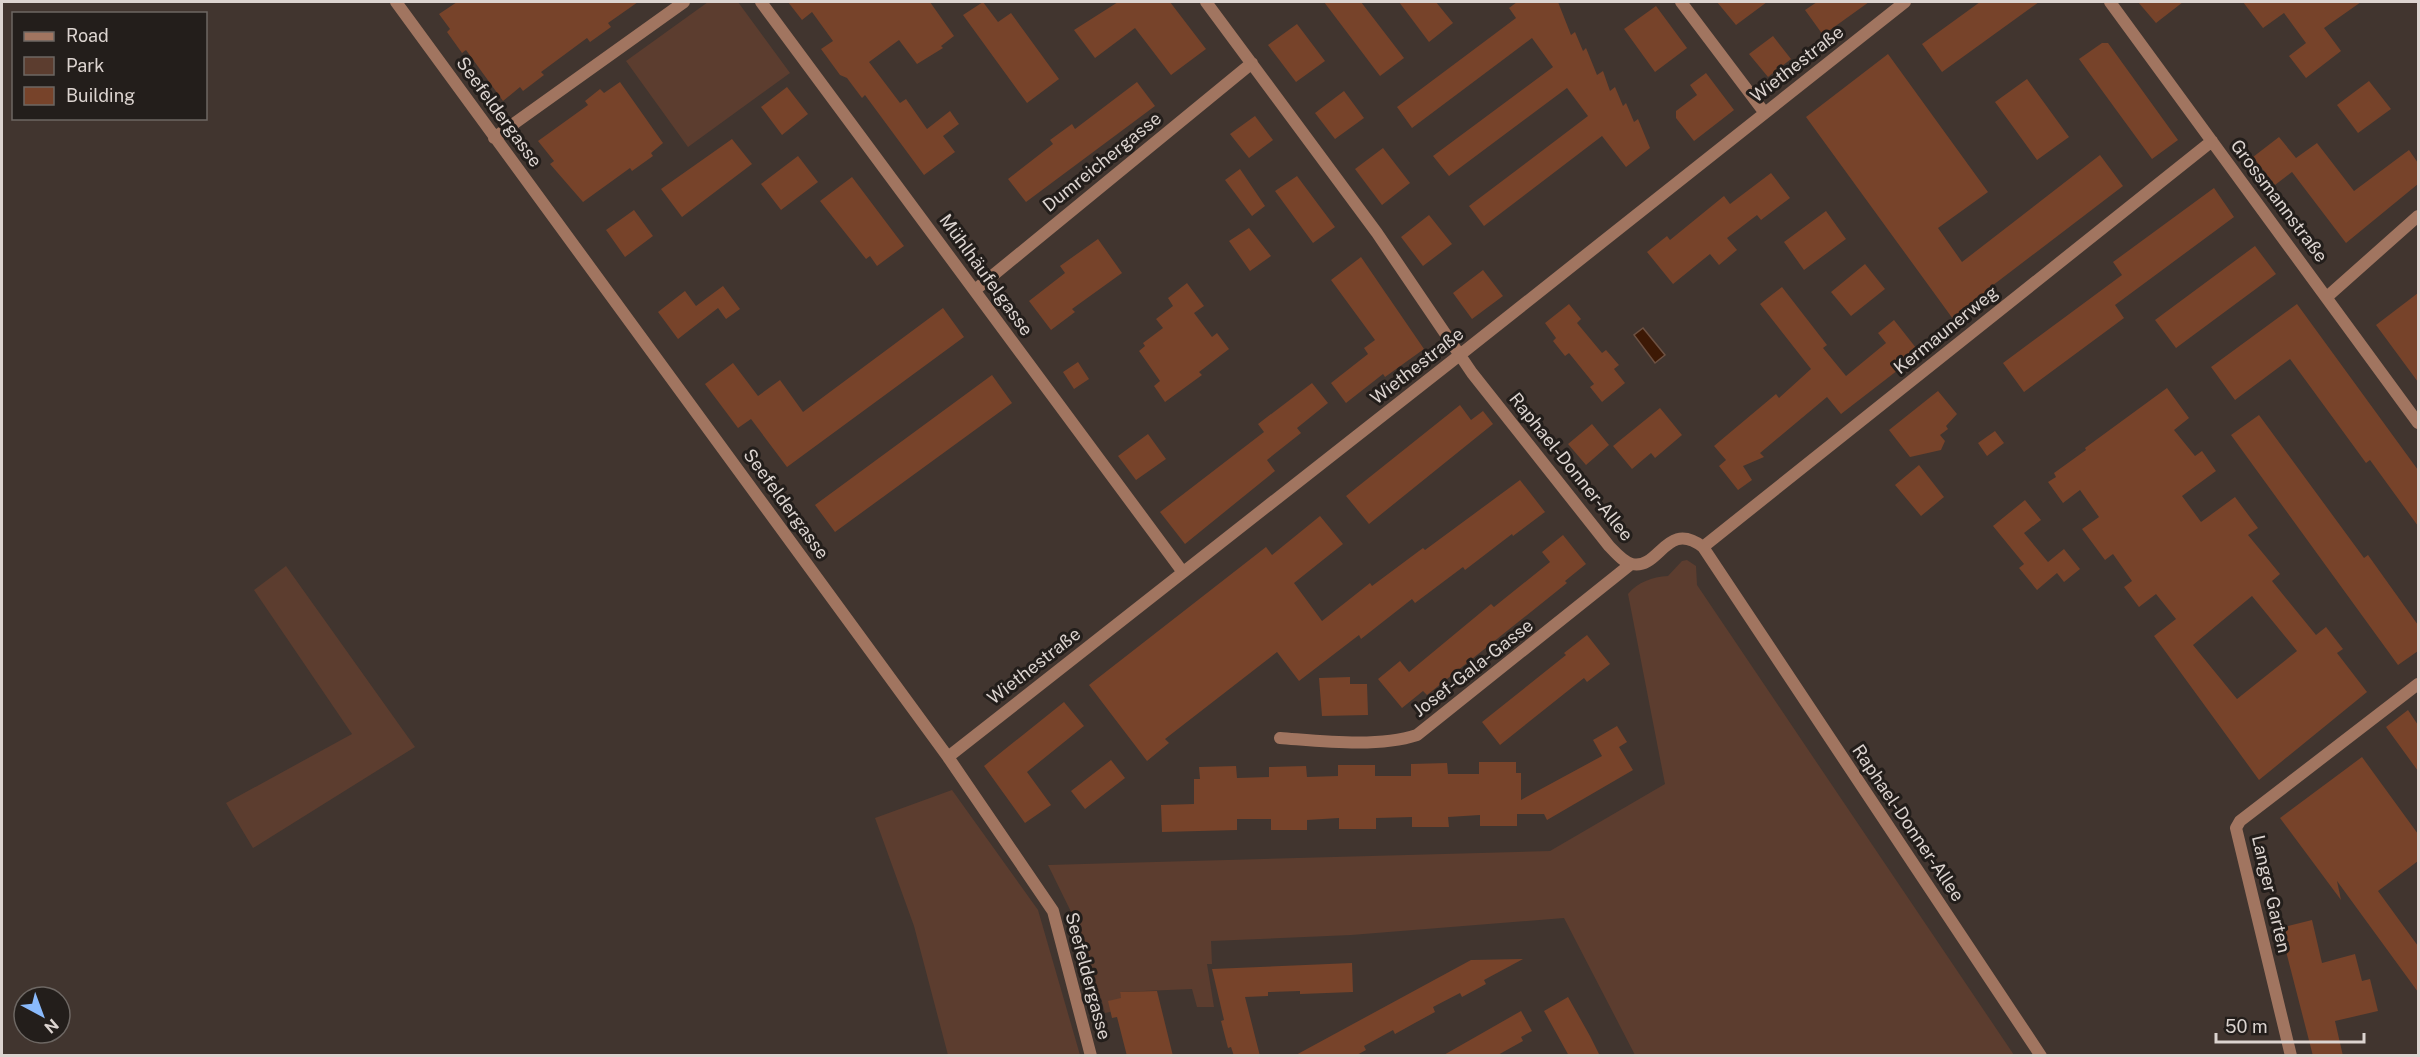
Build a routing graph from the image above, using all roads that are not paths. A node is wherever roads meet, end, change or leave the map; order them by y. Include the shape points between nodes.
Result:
1 (396, 2) edge
2 (684, 2) edge
3 (761, 2) edge
4 (1206, 2) edge
5 (1681, 2) edge
6 (1905, 2) edge
7 (2109, 2) edge
8 (1252, 63) junction
9 (1764, 112) junction
10 (495, 138) junction
11 (2212, 141) junction
12 (2418, 216) edge
13 (975, 290) junction
14 (2328, 296) junction
15 (1461, 354) junction
16 (2418, 423) edge
17 (1702, 547) junction
18 (1631, 564) junction
19 (1182, 571) junction
20 (2418, 684) edge
21 (1280, 738) dead end
22 (948, 757) junction
23 (1091, 1056) edge
24 (2042, 1056) edge
25 (2291, 1056) edge

1 - 10 street, Seefeldergasse
2 - 10 street
3 - 13 street, Mühlhäufelgasse
4 - 8 street, Raphael-Donner-Allee
5 - 9 street
6 - 9 street, Wiethestraße
7 - 11 street, Grossmannstraße
8 - 13 street, Dumreichergasse
8 - 15 street, Raphael-Donner-Allee
9 - 15 street, Wiethestraße
10 - 22 street, Seefeldergasse
11 - 14 street, Grossmannstraße
11 - 17 street, Kermaunerweg
12 - 14 street
13 - 19 street, Mühlhäufelgasse
14 - 16 street, Grossmannstraße
15 - 18 street, Raphael-Donner-Allee via 1609,546
15 - 19 street, Wiethestraße
17 - 18 street, Raphael-Donner-Allee via 1692,538 1679,537 1641,564
17 - 24 street, Raphael-Donner-Allee
18 - 21 street, Josef-Gala-Gasse via 1417,735 1392,740 1324,742
19 - 22 street, Wiethestraße
20 - 25 street, Langer Garten via 2240,821 2236,828
22 - 23 street, Seefeldergasse via 1053,911

